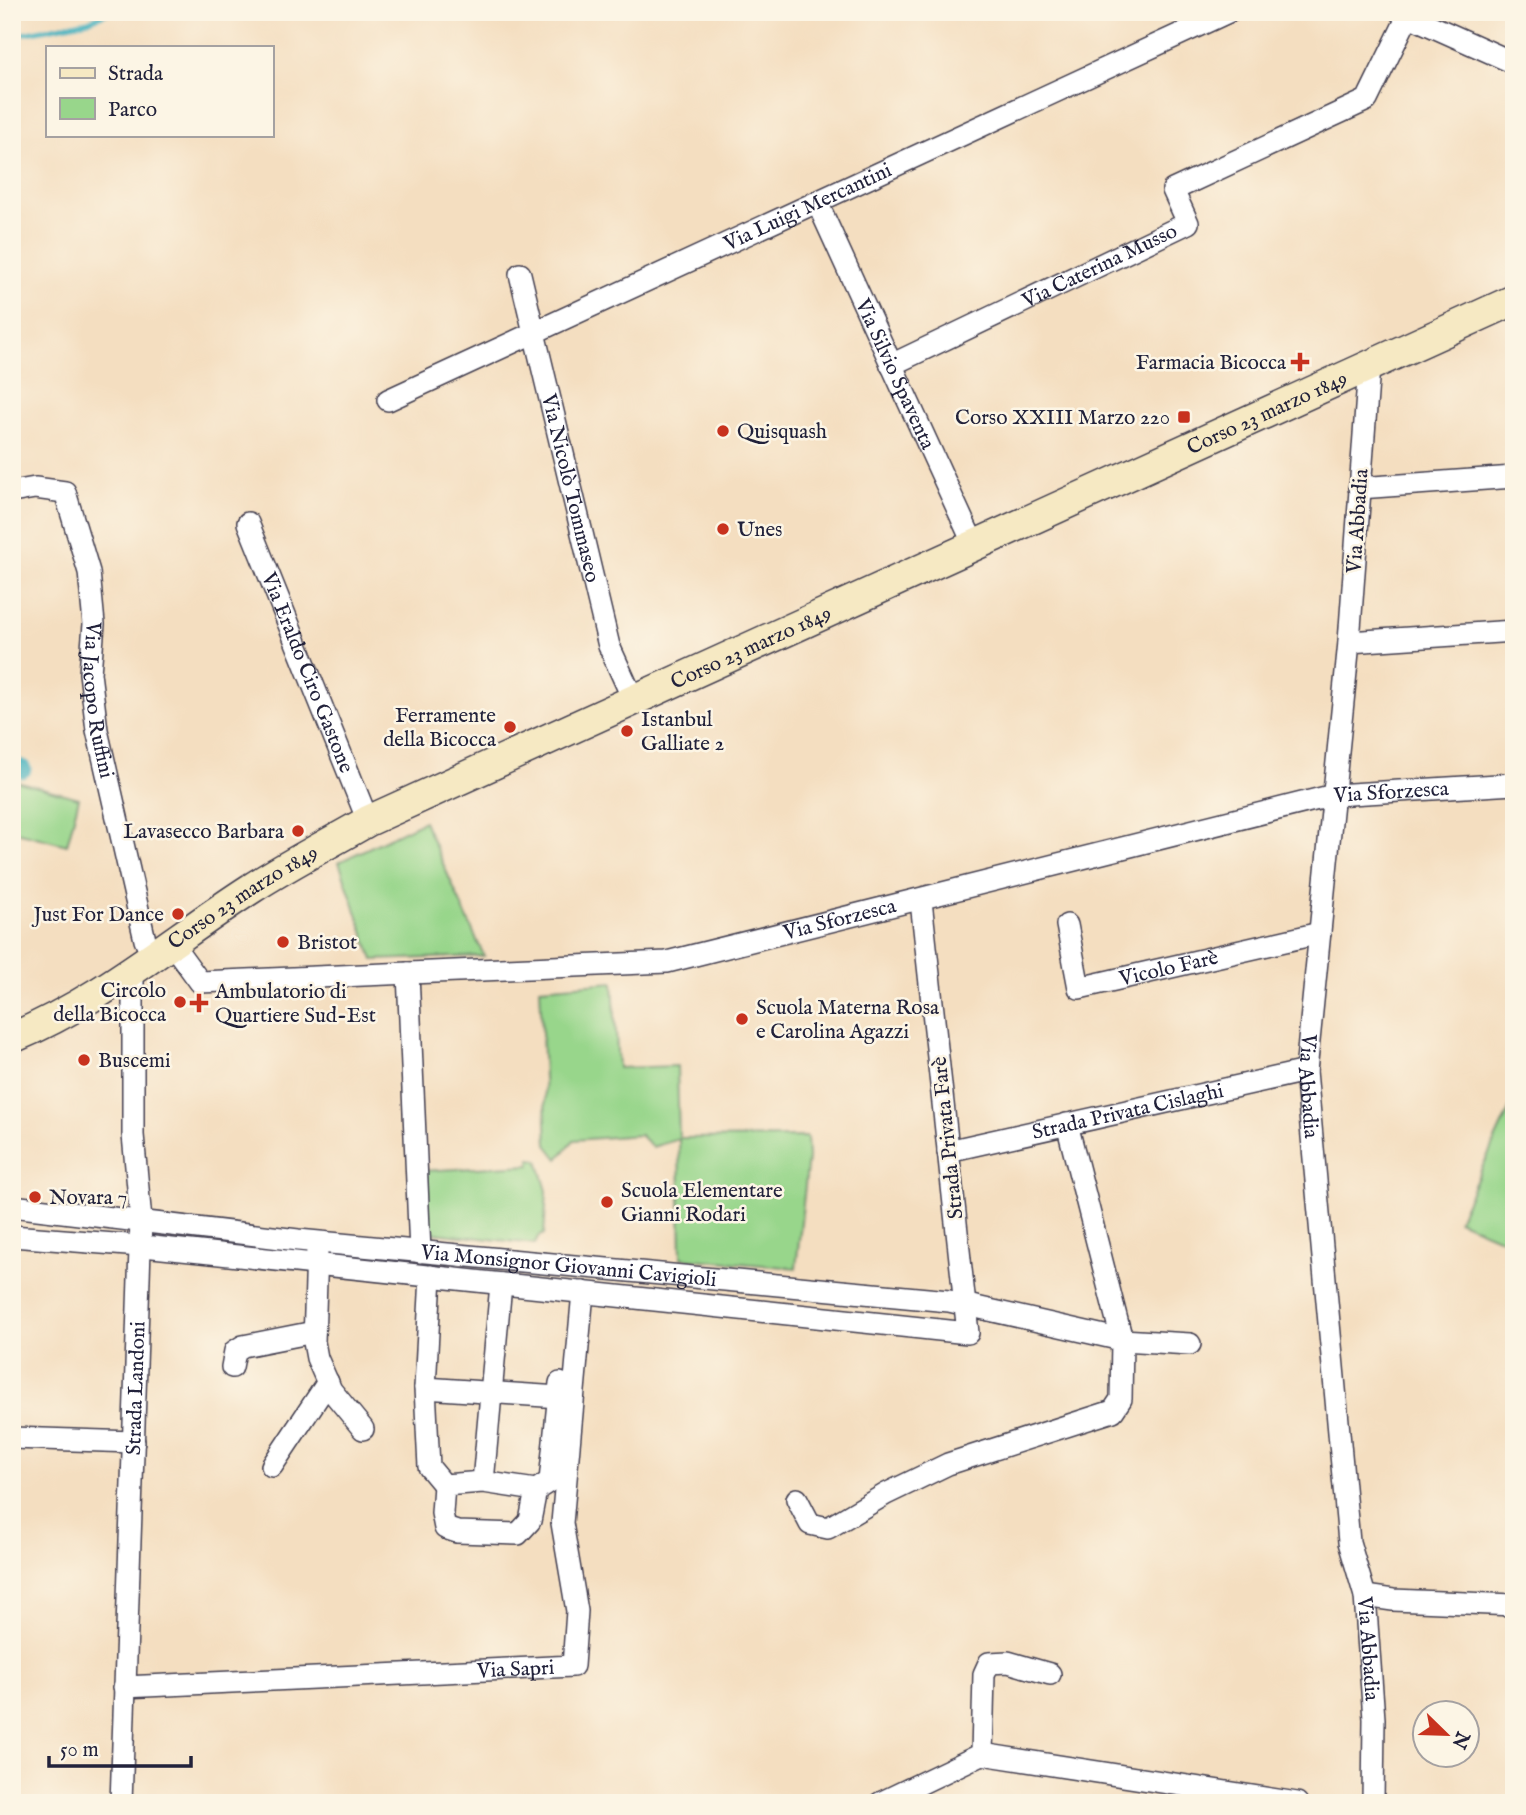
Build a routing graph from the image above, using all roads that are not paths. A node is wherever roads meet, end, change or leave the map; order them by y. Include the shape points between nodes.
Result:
1 (1228, 12) edge
2 (1404, 14) edge
3 (1514, 64) edge
4 (817, 202) junction
5 (520, 274) dead end
6 (1514, 300) edge
7 (534, 335) junction
8 (891, 365) junction
9 (1369, 366) junction
10 (388, 400) dead end
11 (1514, 477) edge
12 (1359, 488) junction
13 (12, 492) edge
14 (248, 523) dead end
15 (974, 545) junction
16 (1514, 631) edge
17 (1349, 642) junction
18 (633, 699) junction
19 (1514, 784) edge
20 (1335, 795) junction
21 (368, 821) junction
22 (921, 901) junction
23 (1067, 925) dead end
24 (1320, 933) junction
25 (153, 959) junction
26 (408, 973) junction
27 (12, 1038) edge
28 (1306, 1071) junction
29 (1067, 1125) junction
30 (948, 1151) junction
31 (12, 1206) edge
32 (141, 1220) junction
33 (12, 1236) edge
34 (318, 1241) junction
35 (140, 1246) junction
36 (420, 1251) junction
37 (316, 1265) junction
38 (431, 1276) junction
39 (501, 1284) junction
40 (577, 1292) junction
41 (965, 1303) junction
42 (314, 1332) junction
43 (968, 1333) joint
44 (1122, 1340) junction
45 (1190, 1344) dead end
46 (232, 1367) dead end
47 (328, 1382) junction
48 (425, 1388) junction
49 (491, 1392) junction
50 (559, 1397) junction
51 (363, 1429) dead end
52 (12, 1438) edge
53 (134, 1442) junction
54 (272, 1466) dead end
55 (483, 1482) junction
56 (444, 1485) junction
57 (536, 1490) junction
58 (796, 1499) dead end
59 (1365, 1596) junction
60 (1514, 1605) edge
61 (1050, 1674) dead end
62 (124, 1688) junction
63 (982, 1754) junction
64 (121, 1803) edge
65 (880, 1803) edge
66 (1297, 1803) edge
67 (1373, 1803) edge

1 - 4 street, Via Luigi Mercantini
2 - 3 street
2 - 8 street, Via Caterina Musso via 1367,100 1173,190 1188,223
4 - 7 street, Via Luigi Mercantini
4 - 8 street, Via Silvio Spaventa
5 - 7 street, Via Nicolò Tommaseo
6 - 9 main road, Corso 23 marzo 1849
7 - 10 street, Via Luigi Mercantini
7 - 18 street, Via Nicolò Tommaseo via 609,646
8 - 15 street, Via Silvio Spaventa
9 - 12 street, Via Abbadia
9 - 15 main road, Corso 23 marzo 1849
11 - 12 street
12 - 17 street, Via Abbadia
13 - 25 street, Via Jacopo Ruffini via 34,488 65,492 89,572 94,624 90,673 97,730
14 - 21 street, Via Eraldo Ciro Gastone
15 - 18 main road, Corso 23 marzo 1849
16 - 17 street
17 - 20 street, Via Abbadia
18 - 21 main road, Corso 23 marzo 1849
19 - 20 street, Via Sforzesca
20 - 22 street, Via Sforzesca
20 - 24 street, Via Abbadia
21 - 25 main road, Corso 23 marzo 1849 via 252,888
22 - 26 street, Via Sforzesca via 667,962
22 - 30 street, Strada Privata Farè
23 - 24 street, Vicolo Farè via 1079,988
24 - 28 street, Via Abbadia
25 - 26 street, Via Sforzesca via 200,982
25 - 27 main road, Corso 23 marzo 1849 via 45,1024
25 - 32 street, Strada Landoni via 133,1135
26 - 36 street
28 - 29 street, Strada Privata Cislaghi
28 - 59 street, Via Abbadia via 1349,1542
29 - 30 street, Strada Privata Cislaghi
29 - 44 street
30 - 41 street, Strada Privata Farè
31 - 32 street, Via Monsignor Giovanni Cavigioli
32 - 34 street, Via Monsignor Giovanni Cavigioli
32 - 35 street, Strada Landoni
33 - 35 street, Via Monsignor Giovanni Cavigioli
34 - 36 street, Via Monsignor Giovanni Cavigioli
34 - 37 street
35 - 37 street, Via Monsignor Giovanni Cavigioli
35 - 53 street, Strada Landoni
36 - 41 street, Via Monsignor Giovanni Cavigioli
37 - 38 street, Via Monsignor Giovanni Cavigioli
37 - 42 street
38 - 39 street, Via Monsignor Giovanni Cavigioli
38 - 48 street
39 - 40 street, Via Monsignor Giovanni Cavigioli
39 - 49 street
40 - 43 street, Via Monsignor Giovanni Cavigioli
40 - 50 street
40 - 62 street, Via Sapri via 562,1523 577,1611 573,1667
41 - 43 street, Strada Privata Farè
41 - 44 street, Via Monsignor Giovanni Cavigioli
42 - 46 street via 243,1346 235,1351
42 - 47 street via 317,1358
44 - 45 street, Via Monsignor Giovanni Cavigioli
44 - 58 street via 1121,1398 1113,1411 948,1464 828,1528 810,1524
47 - 51 street
47 - 54 street
48 - 49 street
48 - 56 street via 429,1467
49 - 50 street
49 - 55 street
50 - 57 street via 550,1481
52 - 53 street
53 - 62 street, Strada Landoni
55 - 56 street
55 - 57 street
56 - 57 street via 445,1528 457,1532 517,1534 530,1521
59 - 60 street
59 - 67 street, Via Abbadia via 1374,1719
61 - 63 street via 1008,1662 989,1663 984,1674
62 - 64 street, Strada Landoni
63 - 65 street
63 - 66 street

